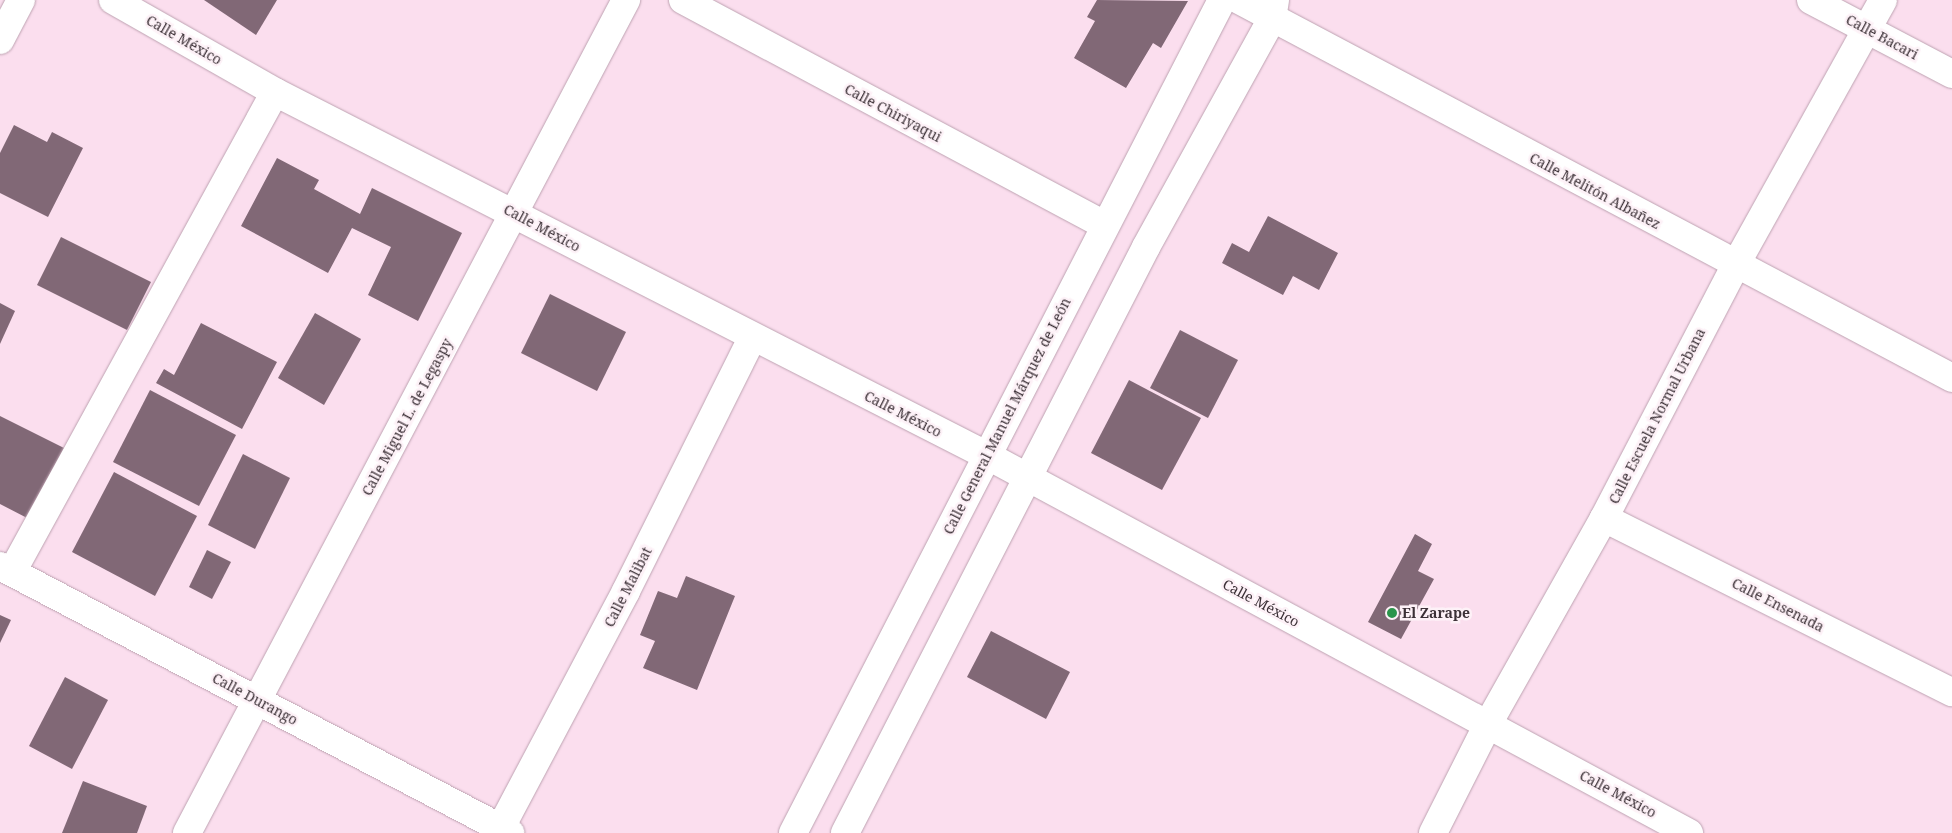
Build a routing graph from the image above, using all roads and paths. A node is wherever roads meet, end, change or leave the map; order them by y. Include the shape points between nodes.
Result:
1 (21, 0) edge
2 (113, 0) edge
3 (626, 0) edge
4 (682, 0) edge
5 (1222, 0) edge
6 (1239, 0) edge
7 (1811, 0) edge
8 (1883, 0) edge
9 (1274, 10) edge
10 (1867, 29) junction
11 (0, 40) edge
12 (1952, 74) edge
13 (275, 92) junction
14 (514, 213) junction
15 (1104, 225) junction
16 (1735, 266) junction
17 (752, 338) junction
18 (1952, 378) edge
19 (988, 456) junction
20 (1029, 478) junction
21 (1604, 518) junction
22 (6, 569) edge
23 (1952, 692) edge
24 (257, 700) junction
25 (1488, 724) junction
26 (503, 831) edge
27 (186, 833) edge
28 (793, 833) edge
29 (845, 833) edge
30 (1433, 833) edge
31 (1689, 833) edge

1 - 11 street
2 - 13 street, Calle México
3 - 14 street, Calle Miguel L. de Legaspy
4 - 15 street, Calle Chiriyaqui
5 - 15 street, Calle General Manuel Márquez de León
6 - 9 street, Calle Melitón Albañez
7 - 10 street, Calle Bacari
8 - 10 street, Calle Escuela Normal Urbana
9 - 16 street, Calle Melitón Albañez
9 - 20 street via 1146,247
10 - 12 street, Calle Bacari
10 - 16 street, Calle Escuela Normal Urbana
13 - 14 street, Calle México
13 - 22 street
14 - 17 street, Calle México
14 - 24 street, Calle Miguel L. de Legaspy
15 - 19 street, Calle General Manuel Márquez de León
16 - 18 street, Calle Melitón Albañez
16 - 21 street, Calle Escuela Normal Urbana
17 - 19 street, Calle México
17 - 26 street, Calle Malibat
19 - 20 street, Calle México
19 - 28 street, Calle General Manuel Márquez de León
20 - 25 street, Calle México
20 - 29 street
21 - 23 street, Calle Ensenada
21 - 25 street, Calle Escuela Normal Urbana
22 - 24 street, Calle Durango
24 - 26 street, Calle Durango
24 - 27 street, Calle Miguel L. de Legaspy
25 - 30 street, Calle Escuela Normal Urbana
25 - 31 street, Calle México

